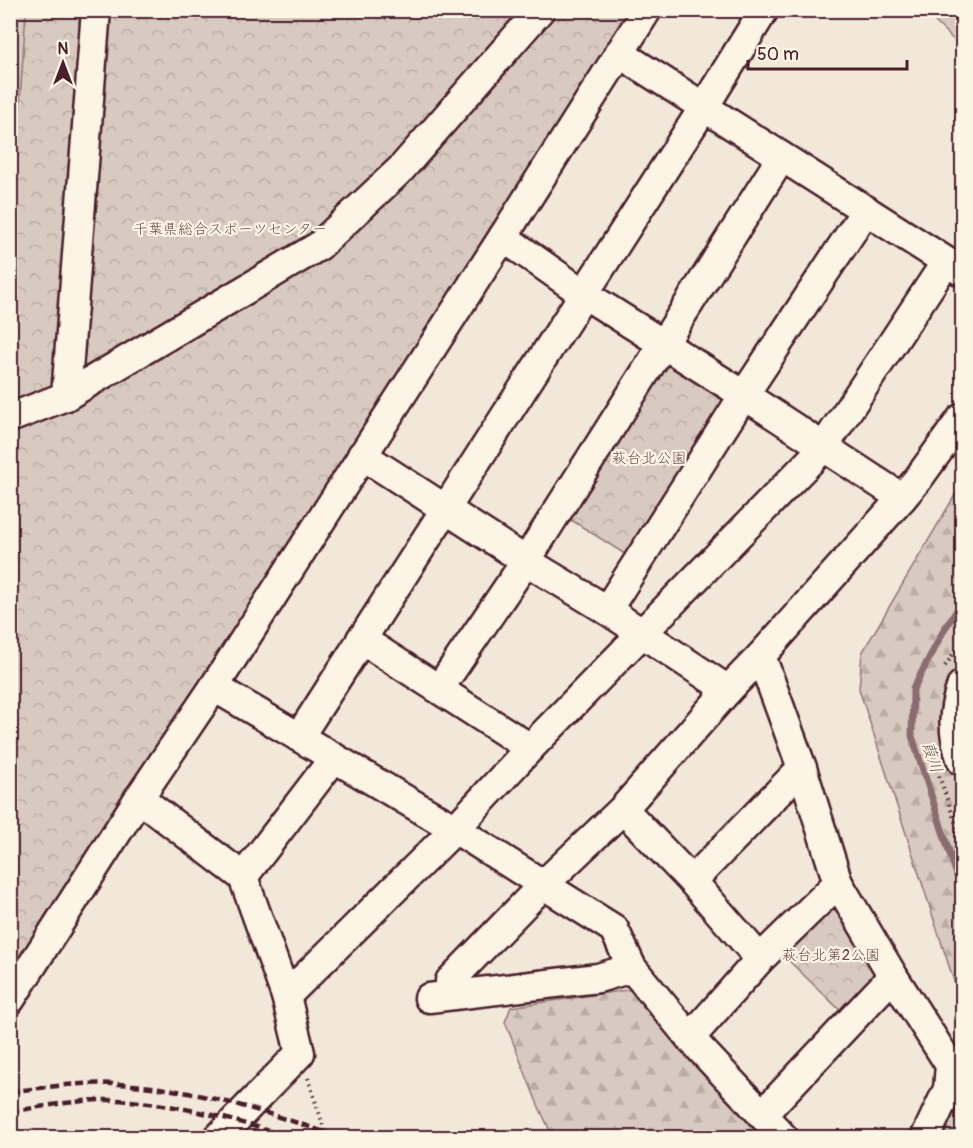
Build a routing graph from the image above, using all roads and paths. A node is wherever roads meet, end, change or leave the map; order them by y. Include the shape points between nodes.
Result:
1 (96, 10) edge
2 (540, 10) edge
3 (647, 10) edge
4 (764, 10) edge
5 (619, 54) junction
6 (704, 106) junction
7 (781, 158) junction
8 (866, 210) junction
9 (503, 237) junction
10 (954, 267) edge
11 (584, 294) junction
12 (664, 344) junction
13 (744, 395) junction
14 (66, 396) junction
15 (10, 418) edge
16 (963, 418) edge
17 (823, 448) junction
18 (362, 455) junction
19 (902, 498) junction
20 (445, 509) junction
21 (526, 561) junction
22 (607, 610) junction
23 (642, 634) junction
24 (361, 639) junction
25 (761, 656) junction
26 (963, 685) edge
27 (214, 687) junction
28 (439, 689) junction
29 (728, 690) junction
30 (299, 737) junction
31 (530, 748) junction
32 (334, 758) junction
33 (963, 761) edge
34 (802, 768) junction
35 (139, 798) junction
36 (623, 809) junction
37 (455, 829) junction
38 (243, 877) junction
39 (692, 880) junction
40 (838, 883) junction
41 (543, 885) junction
42 (760, 959) junction
43 (632, 968) junction
44 (893, 976) junction
45 (286, 996) junction
46 (10, 1000) edge
47 (690, 1038) junction
48 (300, 1053) junction
49 (762, 1115) junction
50 (218, 1137) edge
51 (327, 1137) edge
52 (784, 1137) edge
53 (925, 1137) edge

1 - 14 street
2 - 14 street via 402,168 319,246
3 - 5 street
4 - 6 street
5 - 6 street
5 - 9 street
6 - 7 street
6 - 11 street
7 - 8 street
7 - 12 street
8 - 10 street
8 - 13 street
9 - 11 street
9 - 18 street
10 - 17 street
11 - 12 street
11 - 20 street
12 - 13 street
12 - 21 street
13 - 17 street
13 - 22 street
14 - 15 street
16 - 19 street
17 - 19 street
17 - 23 street
18 - 20 street
18 - 27 street
19 - 25 street
20 - 21 street
20 - 24 street
21 - 22 street
21 - 28 street
22 - 23 street
23 - 29 street
23 - 31 street
24 - 28 street
24 - 30 street
25 - 29 street
25 - 34 street
26 - 33 street via 953,721
27 - 30 street
27 - 35 street
28 - 31 street
29 - 36 street
30 - 32 street
31 - 37 street
32 - 37 street
32 - 38 street
34 - 39 street
34 - 40 street
35 - 38 street
35 - 46 street
36 - 39 street
36 - 41 street
37 - 41 street
37 - 45 street
38 - 45 street
39 - 42 street
40 - 42 street
40 - 44 street
41 - 43 street via 614,929
41 - 43 street via 439,990 598,978
42 - 47 street
43 - 47 street
44 - 49 street
44 - 53 street via 950,1065 948,1089
45 - 48 street
47 - 49 street
48 - 50 street
48 - 51 path
49 - 52 street

